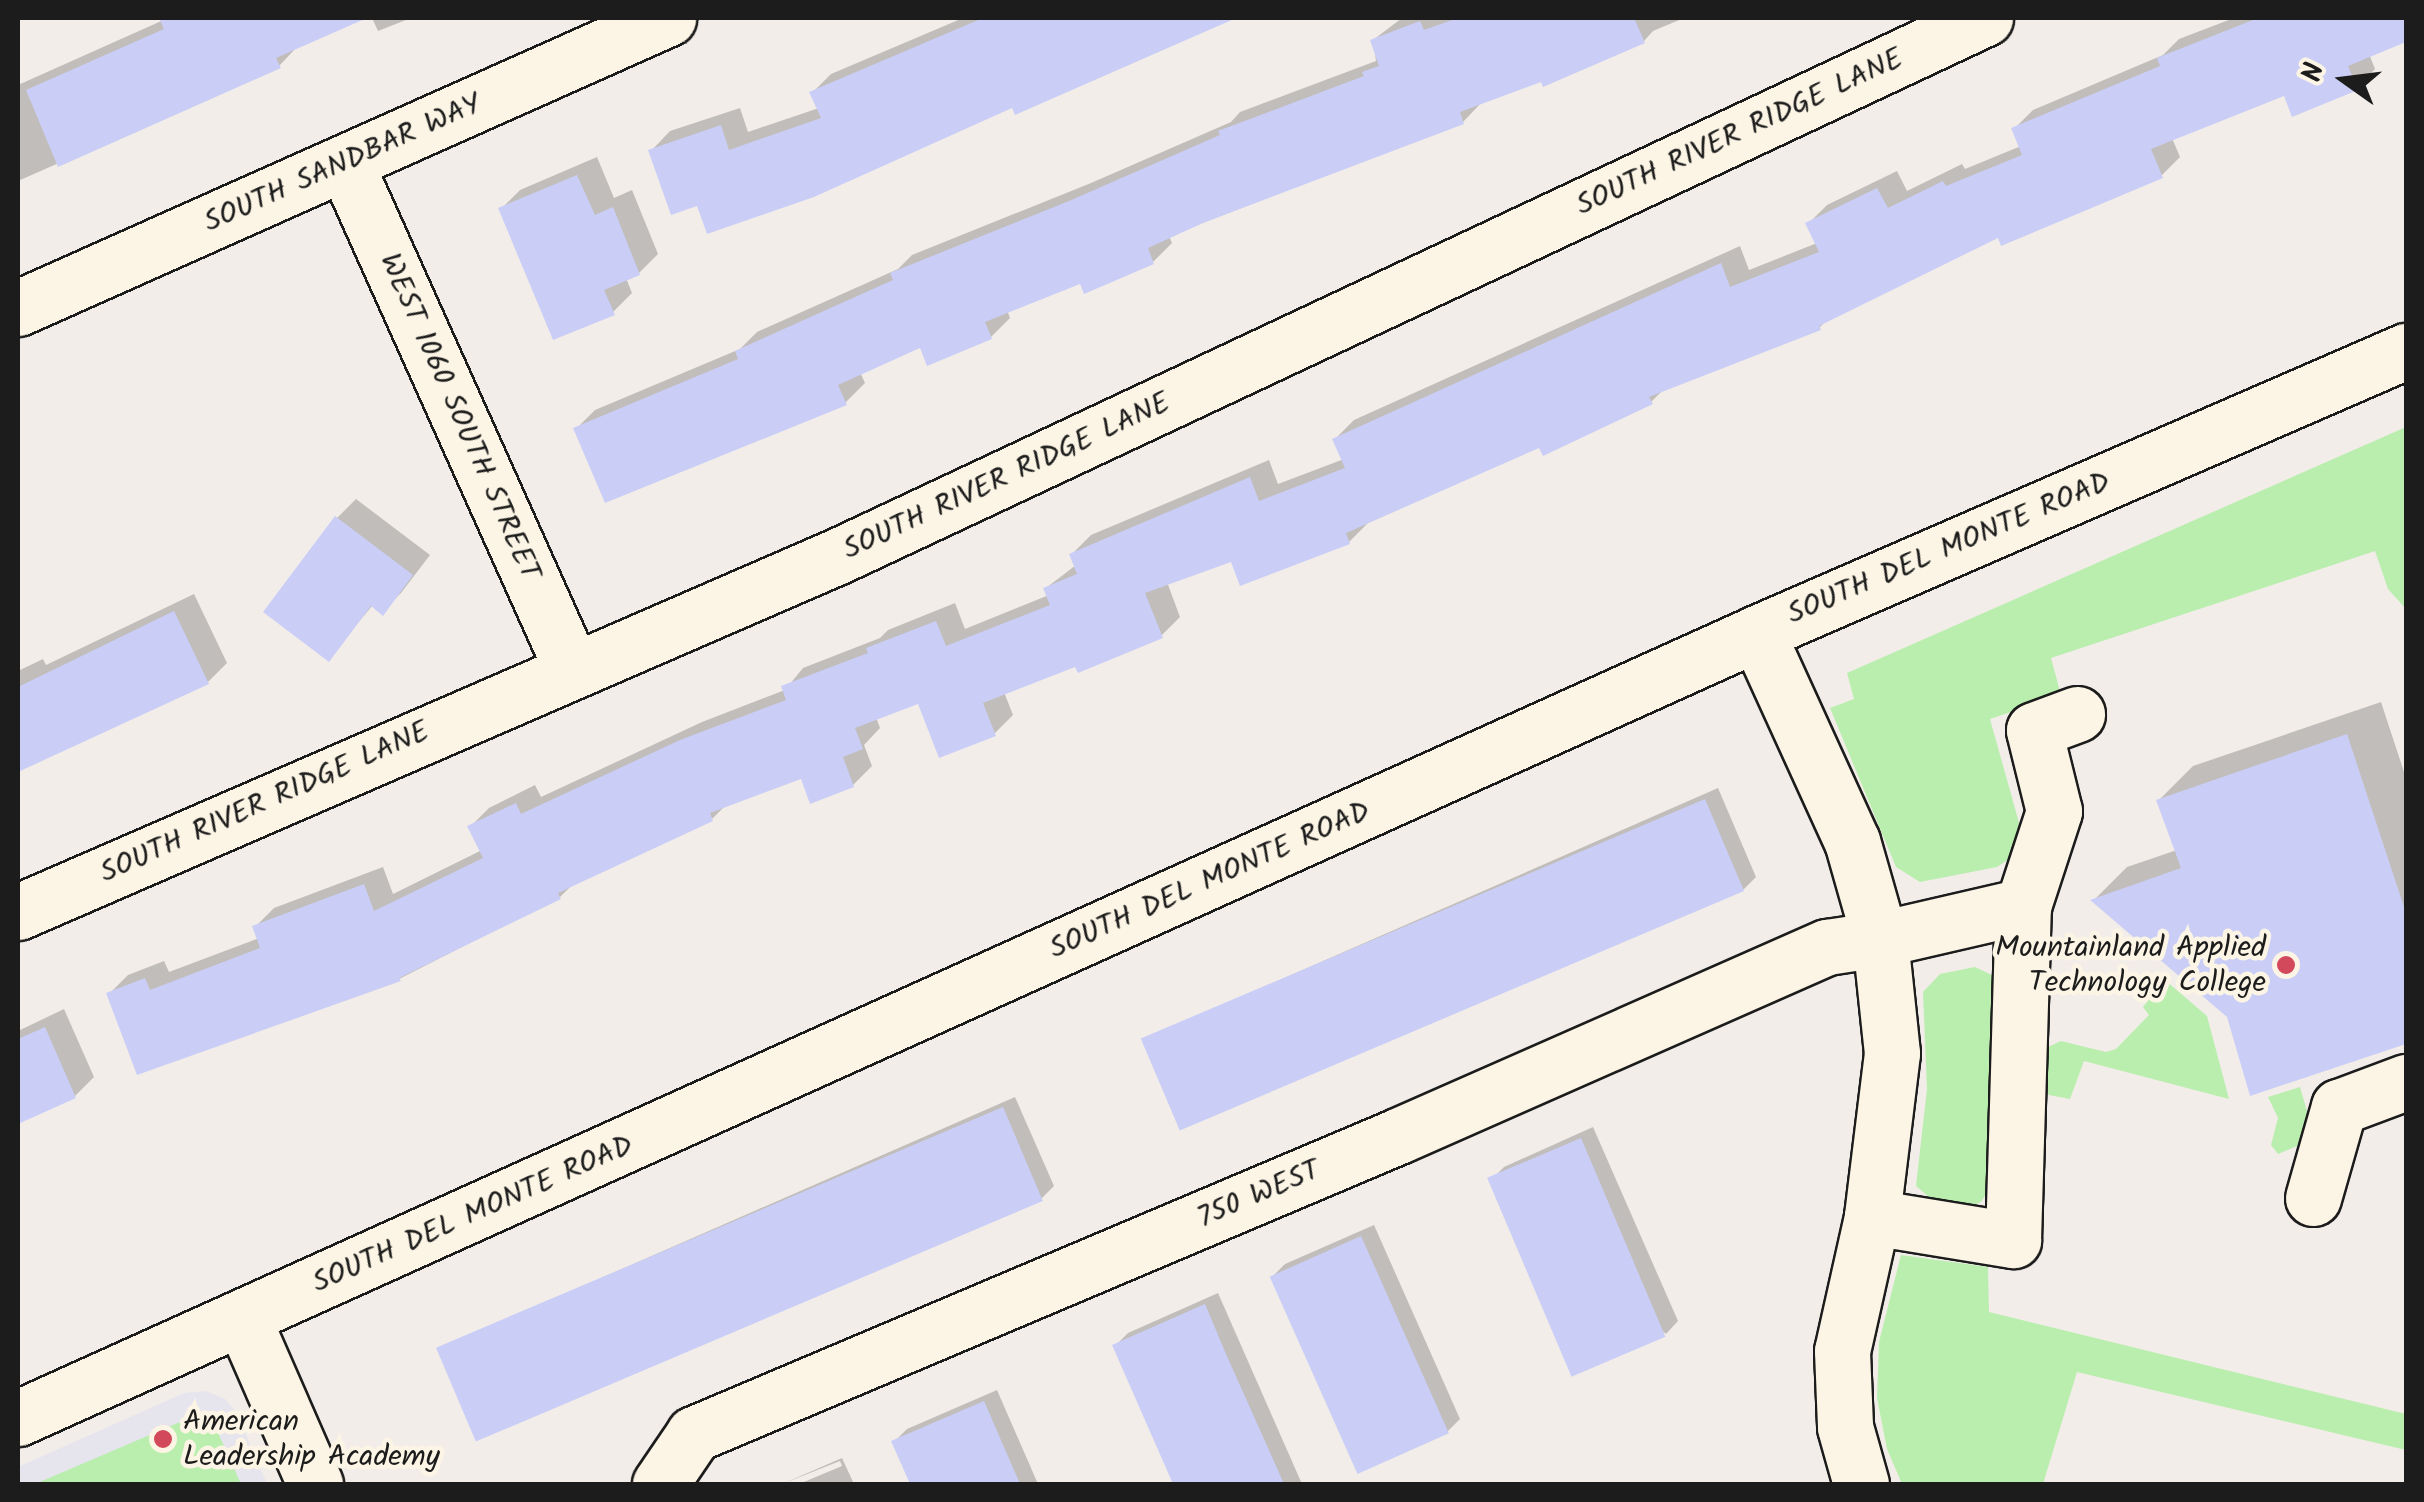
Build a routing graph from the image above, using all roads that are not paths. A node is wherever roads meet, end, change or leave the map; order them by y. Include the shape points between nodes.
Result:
1 (668, 18) edge
2 (1984, 18) edge
3 (346, 165) junction
4 (18, 308) edge
5 (2406, 350) edge
6 (1758, 633) junction
7 (572, 668) junction
8 (2077, 714) dead end
9 (2023, 906) junction
10 (18, 912) edge
11 (1880, 940) junction
12 (2406, 1082) edge
13 (2313, 1198) dead end
14 (1872, 1217) junction
15 (243, 1319) junction
16 (18, 1418) edge
17 (315, 1484) edge
18 (660, 1484) edge
19 (1861, 1484) edge

1 - 3 street, SOUTH SANDBAR WAY
2 - 7 street, SOUTH RIVER RIDGE LANE via 838,556
3 - 4 street, SOUTH SANDBAR WAY
3 - 7 street, WEST 1060 SOUTH STREET
5 - 6 street, SOUTH DEL MONTE ROAD
6 - 11 street via 1852,842
6 - 15 street, SOUTH DEL MONTE ROAD
7 - 10 street, SOUTH RIVER RIDGE LANE
8 - 9 street via 2034,730 2054,811
9 - 11 street, 750 WEST
9 - 14 street via 2012,1240
11 - 14 street via 1892,1052
11 - 18 street, 750 WEST via 1827,946 694,1434
12 - 13 street via 2338,1107
14 - 19 street via 1842,1351 1846,1426
15 - 16 street, SOUTH DEL MONTE ROAD
15 - 17 street

